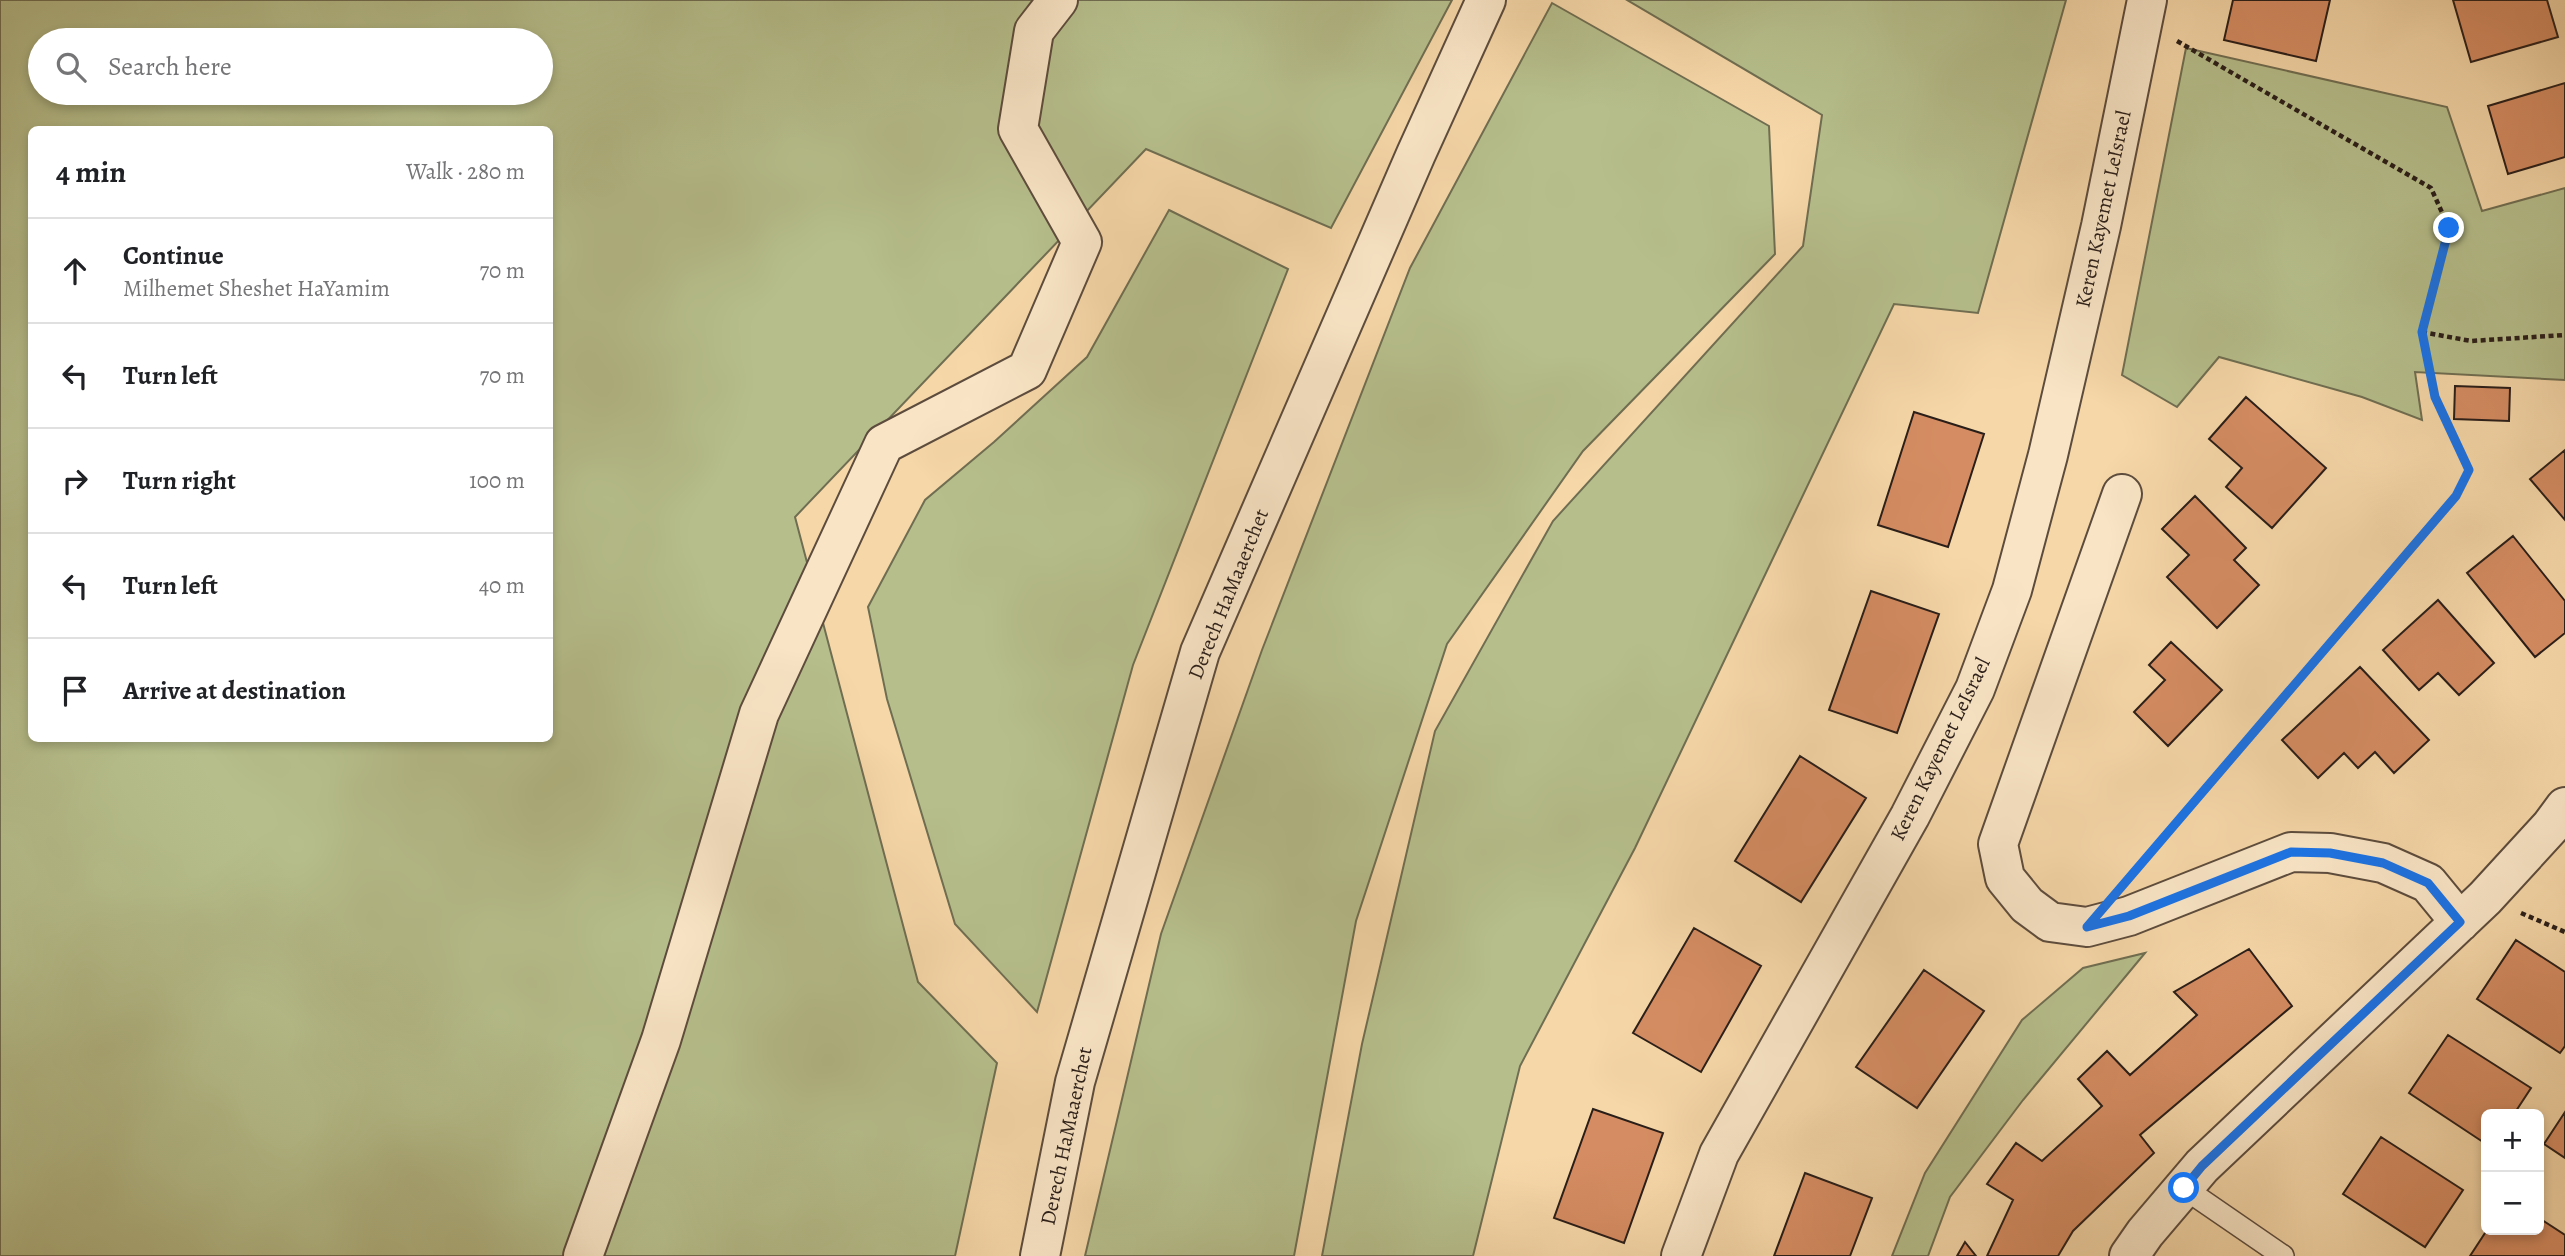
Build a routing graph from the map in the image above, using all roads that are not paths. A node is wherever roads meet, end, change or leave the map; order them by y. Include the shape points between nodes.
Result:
1 (1058, 0) edge
2 (1486, 0) edge
3 (2144, 10) edge
4 (2122, 494) dead end
5 (2565, 807) edge
6 (2460, 922) junction
7 (2184, 1188) junction
8 (583, 1256) edge
9 (1040, 1256) edge
10 (1681, 1256) edge
11 (2129, 1256) edge
12 (2283, 1256) edge

1 - 8 street via 1034,31 1017,130 1082,242 1027,370 884,444 759,714 661,1040
2 - 9 street, Derech HaMaaerchet via 1200,652 1075,1082
3 - 10 street, Keren Kayemet LeIsrael via 2091,269 2008,603 1975,689 1910,816 1718,1154
4 - 6 street via 1998,844 2005,878 2027,905 2050,922 2087,927 2129,916 2291,852 2330,853 2383,863 2428,883
5 - 6 street
6 - 7 street
7 - 11 street
7 - 12 lane

